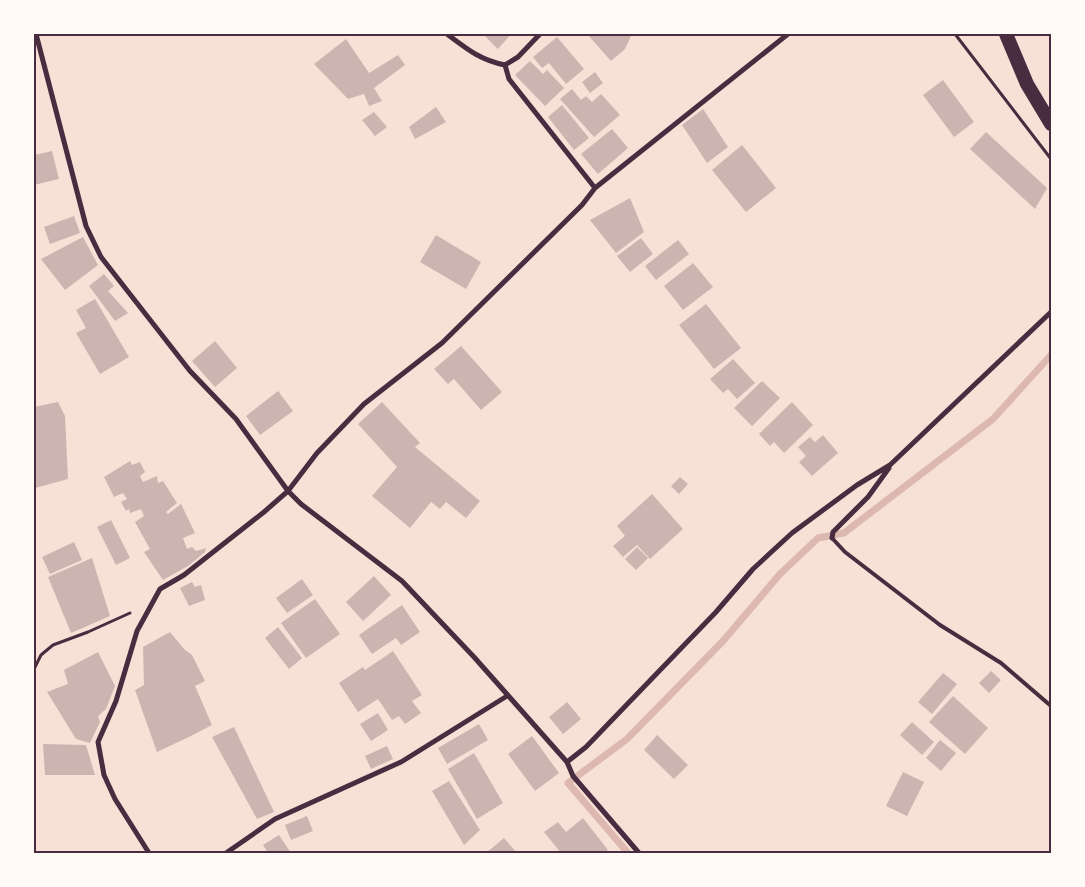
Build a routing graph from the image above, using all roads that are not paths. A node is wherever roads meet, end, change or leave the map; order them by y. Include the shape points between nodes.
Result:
1 (36, 34) edge
2 (447, 34) edge
3 (540, 34) edge
4 (788, 34) edge
5 (1006, 34) edge
6 (505, 64) junction
7 (1051, 124) edge
8 (595, 188) junction
9 (1051, 312) edge
10 (890, 466) junction
11 (288, 491) junction
12 (832, 535) joint
13 (508, 696) junction
14 (1051, 706) edge
15 (567, 762) junction
16 (149, 853) edge
17 (226, 853) edge
18 (639, 853) edge

1 - 11 street via 86,226 101,257 190,371 236,419
2 - 6 street via 490,62
3 - 6 street via 518,57
4 - 8 street
5 - 7 highway via 1027,84
6 - 8 street via 509,79
8 - 11 street via 582,205 442,343 364,404 317,453
9 - 10 street
10 - 12 street via 868,497
10 - 15 street via 857,485 792,533 753,569 586,747
11 - 13 street via 402,580
11 - 16 street via 184,575 160,589 136,631 116,701 98,742 104,775 115,800
12 - 14 lane via 846,552 940,626 1001,663
13 - 15 street
13 - 17 street via 402,762 275,819
15 - 18 street via 575,778

